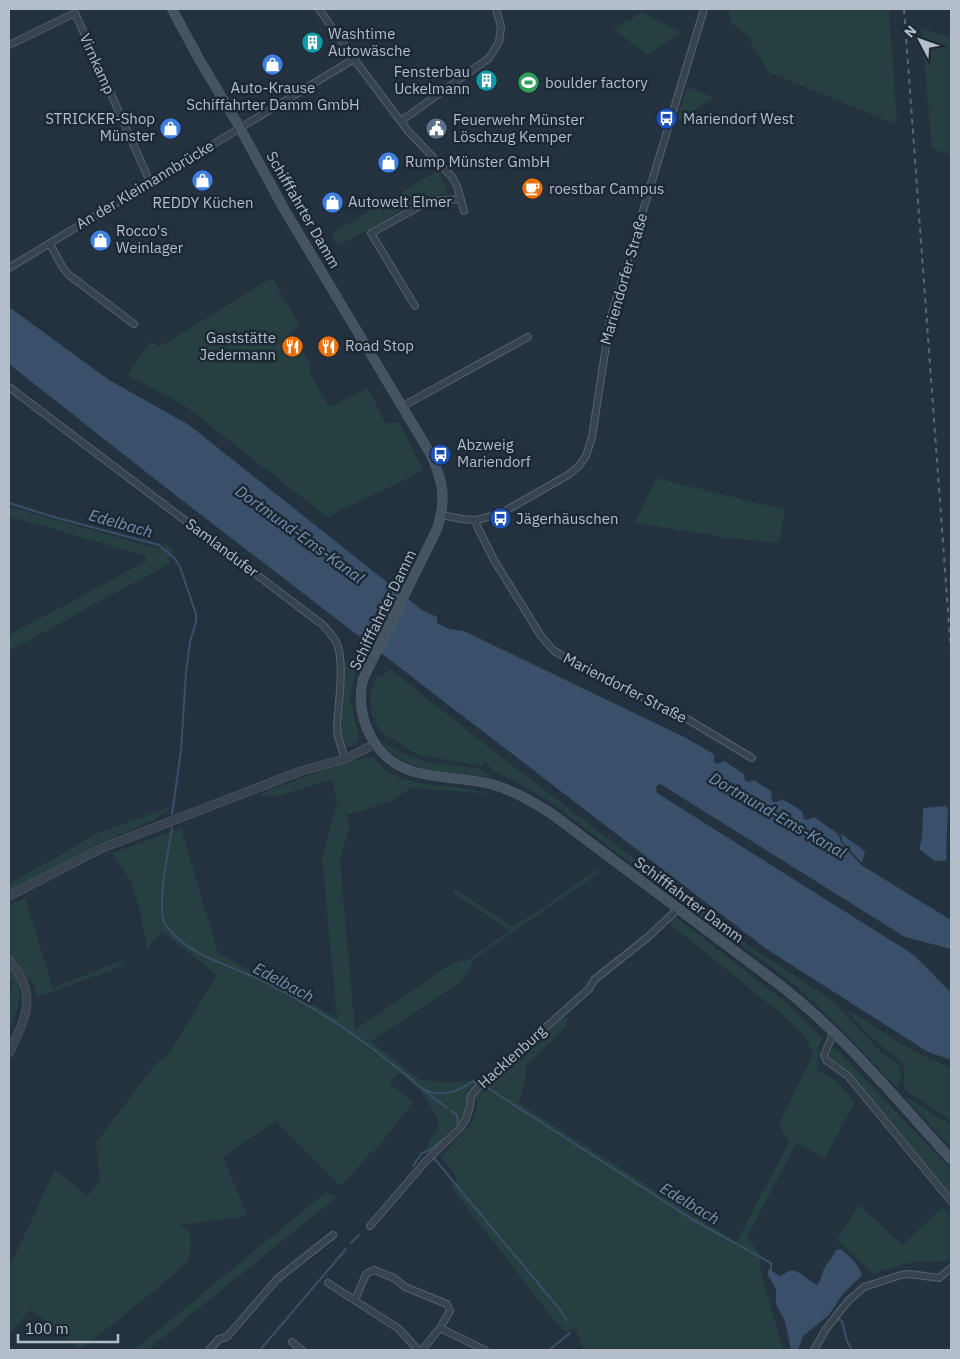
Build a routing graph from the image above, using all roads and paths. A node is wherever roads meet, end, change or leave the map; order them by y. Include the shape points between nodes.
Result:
1 (172, 9) edge
2 (319, 9) edge
3 (496, 9) edge
4 (704, 9) edge
5 (9, 45) edge
6 (354, 59) junction
7 (401, 121) junction
8 (240, 128) junction
9 (150, 182) junction
10 (460, 199) junction
11 (464, 210) dead end
12 (50, 244) junction
13 (9, 268) edge
14 (415, 306) dead end
15 (134, 324) dead end
16 (528, 337) dead end
17 (9, 387) edge
18 (403, 406) junction
19 (441, 515) junction
20 (476, 520) junction
21 (375, 744) junction
22 (752, 758) dead end
23 (345, 759) junction
24 (9, 896) edge
25 (679, 908) junction
26 (9, 959) edge
27 (834, 1032) junction
28 (9, 1053) edge
29 (951, 1159) edge
30 (951, 1201) edge
31 (370, 1226) dead end
32 (333, 1235) dead end
33 (951, 1268) edge
34 (328, 1283) dead end
35 (355, 1300) junction
36 (440, 1328) junction
37 (292, 1342) dead end
38 (209, 1350) edge
39 (302, 1350) edge
40 (420, 1350) edge
41 (485, 1350) edge
42 (814, 1350) edge

1 - 8 main road, Schifffahrter Damm
2 - 6 street
3 - 7 street via 501,27 499,42 489,58
4 - 20 street, Mariendorfer Straße via 610,320 592,437 586,456 568,475 500,514
5 - 9 street, Virnkamp via 75,13
6 - 7 street
6 - 8 street, An der Kleimannbrücke
7 - 10 street via 452,178
8 - 9 street, An der Kleimannbrücke
8 - 18 main road, Schifffahrter Damm via 284,209
9 - 12 street, An der Kleimannbrücke
10 - 11 street
10 - 14 street via 429,201 371,233
12 - 13 street, An der Kleimannbrücke
12 - 15 street via 69,275
16 - 18 street
17 - 23 street, Samlandufer via 332,635 338,645 341,663 336,727
18 - 19 main road, Schifffahrter Damm via 430,453 442,484
19 - 20 street, Mariendorfer Straße
19 - 21 main road, Schifffahrter Damm via 433,540 363,679 360,702 364,722
20 - 22 street, Mariendorfer Straße via 494,560 540,636 552,650 687,720
21 - 23 street
21 - 25 main road, Schifffahrter Damm via 393,762 407,770 493,785 536,803
23 - 24 street via 300,771 102,848
25 - 27 main road, Schifffahrter Damm via 789,992
25 - 31 street, Hacklenburg via 594,980 589,989 477,1088 460,1128 426,1160
26 - 28 street via 23,982 28,1002
27 - 29 main road, Schifffahrter Damm
27 - 30 street via 824,1054 826,1060 848,1076
32 - 38 street via 277,1279 227,1337 219,1339
33 - 42 street via 939,1278 901,1275 864,1288 848,1301
34 - 35 street
35 - 36 street via 366,1274 374,1270 447,1304 450,1311
35 - 40 street via 399,1329
36 - 40 street
36 - 41 street
37 - 39 street

